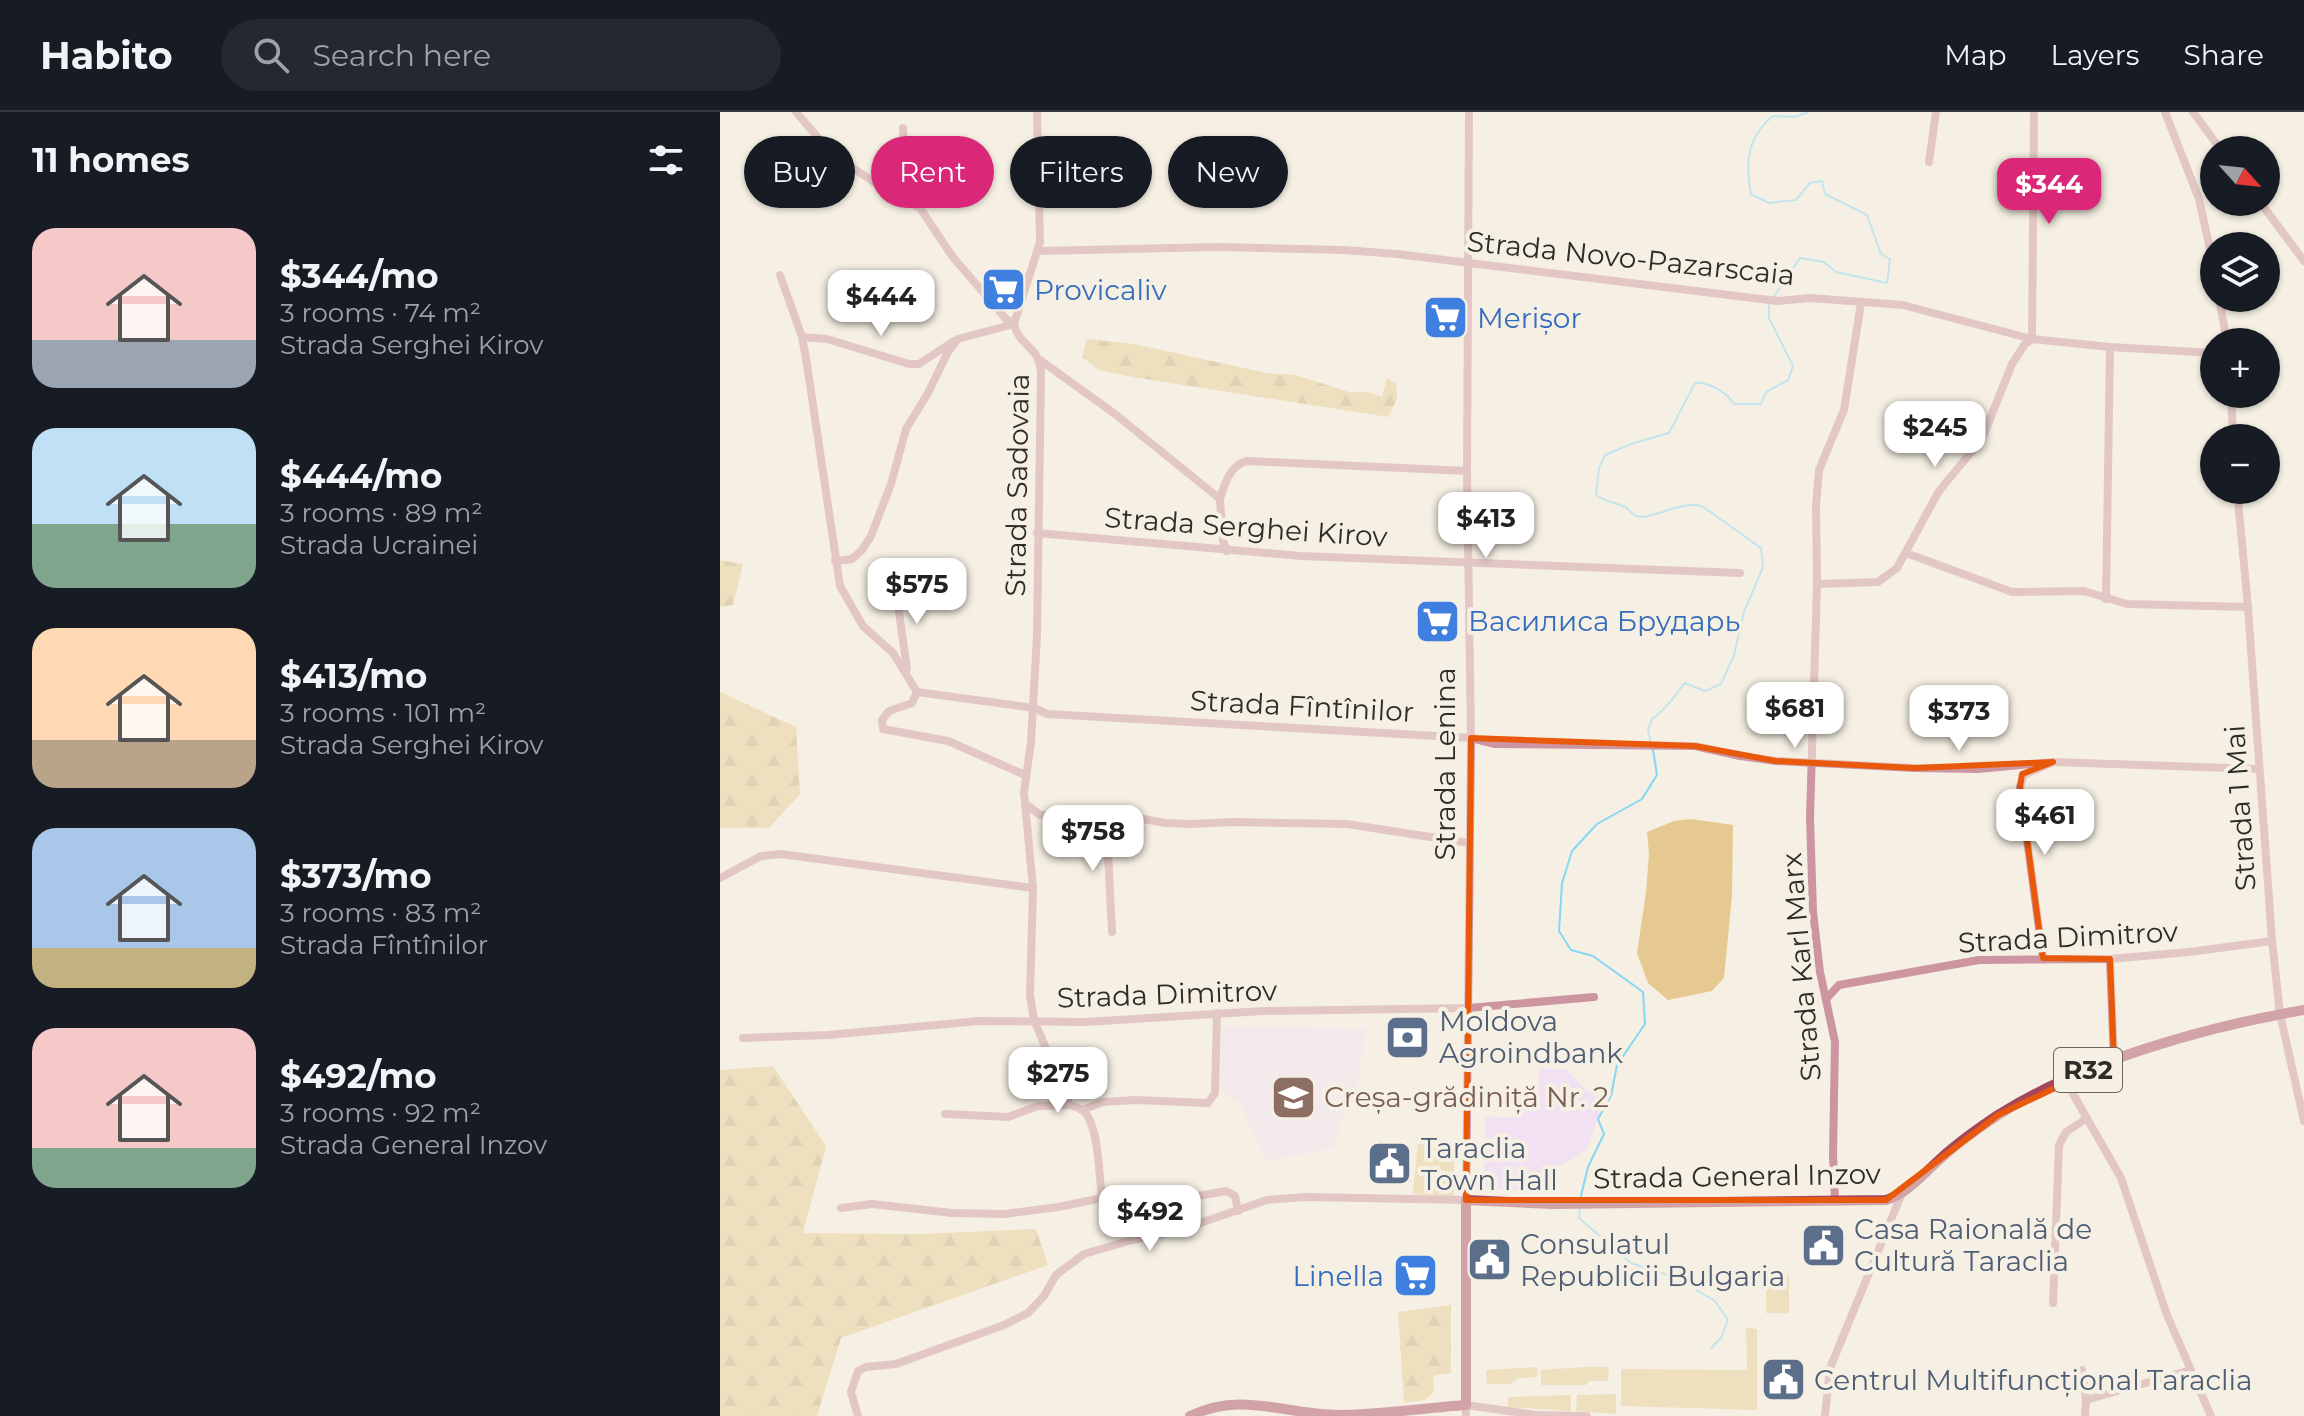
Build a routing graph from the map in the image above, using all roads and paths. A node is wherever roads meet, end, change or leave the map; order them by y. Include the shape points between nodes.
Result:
1 (796, 112) edge
2 (1037, 112) edge
3 (1469, 112) edge
4 (1936, 112) edge
5 (2034, 112) edge
6 (2165, 112) edge
7 (2193, 112) edge
8 (903, 128) dead end
9 (904, 136) edge
10 (2211, 136) edge
11 (1929, 162) dead end
12 (871, 180) edge
13 (920, 208) edge
14 (2270, 216) edge
15 (2206, 232) edge
16 (1038, 251) junction
17 (2304, 261) edge
18 (1469, 263) junction
19 (780, 275) dead end
20 (1861, 303) junction
21 (1014, 324) junction
22 (802, 337) junction
23 (958, 339) junction
24 (2032, 339) junction
25 (2110, 347) junction
26 (2200, 352) edge
27 (1040, 360) junction
28 (1467, 471) junction
29 (1220, 499) junction
30 (2238, 504) edge
31 (1037, 533) junction
32 (1227, 551) junction
33 (1906, 553) junction
34 (835, 561) junction
35 (1470, 563) junction
36 (1740, 573) dead end
37 (895, 583) dead end
38 (1817, 584) junction
39 (2106, 599) junction
40 (2248, 607) junction
41 (908, 674) junction
42 (917, 692) junction
43 (1034, 708) junction
44 (1471, 738) junction
45 (1811, 762) junction
46 (2053, 762) junction
47 (2259, 769) junction
48 (1025, 775) junction
49 (1026, 804) junction
50 (1106, 812) junction
51 (1469, 843) junction
52 (720, 878) edge
53 (1033, 888) junction
54 (1112, 932) dead end
55 (2272, 941) junction
56 (2043, 958) junction
57 (2110, 959) junction
58 (1594, 997) dead end
59 (1826, 999) junction
60 (1468, 1008) junction
61 (2304, 1010) edge
62 (1217, 1013) junction
63 (2280, 1014) junction
64 (1034, 1020) junction
65 (743, 1038) dead end
66 (2114, 1060) junction
67 (2065, 1080) junction
68 (1070, 1105) junction
69 (1082, 1110) junction
70 (945, 1114) dead end
71 (2086, 1119) junction
72 (2304, 1121) edge
73 (1902, 1193) junction
74 (1102, 1198) junction
75 (1466, 1200) junction
76 (1835, 1202) junction
77 (841, 1208) dead end
78 (1238, 1211) junction
79 (1132, 1240) junction
80 (2053, 1303) dead end
81 (2082, 1370) dead end
82 (2191, 1370) junction
83 (2086, 1400) junction
84 (1466, 1411) edge
85 (858, 1416) edge
86 (1190, 1416) edge
87 (1587, 1416) edge
88 (1825, 1416) edge
89 (2085, 1416) edge
90 (2211, 1416) edge

1 - 12 street via 833,155
2 - 16 street
3 - 18 street, Strada Lenina
4 - 11 street
5 - 24 street
6 - 15 street
7 - 10 street
8 - 9 street
13 - 21 street, Strada Sadovaia via 952,256
14 - 17 street
16 - 18 street, Strada Novo-Pazarscaia via 1284,247
16 - 21 street
18 - 20 street, Strada Novo-Pazarscaia via 1778,301
18 - 28 street, Strada Lenina
19 - 22 street
20 - 24 street, Strada Novo-Pazarscaia via 1903,305
20 - 38 street, Strada Karl Marx via 1844,410 1817,480
21 - 23 street
21 - 27 street, Strada Sadovaia
22 - 23 street via 827,339 909,364 919,364
22 - 34 street
23 - 34 street via 906,429 871,536 852,559
24 - 25 street, Strada Novo-Pazarscaia
24 - 33 street via 2012,364 1982,439 1939,491
25 - 26 street, Strada Novo-Pazarscaia
25 - 39 street
27 - 29 street
27 - 31 street, Strada Sadovaia
28 - 29 street via 1247,461 1232,470
28 - 35 street, Strada Lenina
29 - 32 street
30 - 40 street, Strada 1 Mai
31 - 32 street, Strada Serghei Kirov
31 - 43 street, Strada Sadovaia
32 - 35 street, Strada Serghei Kirov
33 - 38 street via 1878,582
33 - 39 street via 2012,592 2084,591
34 - 41 street via 840,586 863,626
35 - 36 street, Strada Serghei Kirov
35 - 44 street, Strada Lenina
37 - 41 street
38 - 45 street, Strada Karl Marx
39 - 40 street
40 - 47 street, Strada 1 Mai
41 - 42 street
42 - 43 street, Strada Fîntînilor
42 - 48 street via 912,703 889,711 883,729 948,741
43 - 44 street, Strada Fîntînilor via 1047,714
43 - 48 street, Strada Sadovaia
44 - 45 street, Strada Fîntînilor via 1495,744 1695,746
44 - 51 street, Strada Lenina
45 - 46 street, Strada Fîntînilor via 1978,769
45 - 59 street, Strada Karl Marx via 1813,912
46 - 47 street, Strada Fîntînilor
46 - 56 street via 2024,775 2020,787
47 - 55 street, Strada 1 Mai
48 - 49 street, Strada Sadovaia
49 - 50 street via 1040,815
49 - 53 street, Strada Sadovaia
50 - 51 street via 1165,823 1347,824
50 - 54 street
51 - 60 street, Strada Lenina
52 - 53 street via 761,856 781,854
53 - 64 street, Strada Sadovaia
55 - 57 street, Strada Dimitrov
55 - 63 street, Strada 1 Mai
56 - 57 street, Strada Dimitrov
56 - 59 street, Strada Dimitrov via 1979,960 1839,985
57 - 66 street
58 - 60 street, Strada Dimitrov
59 - 76 street, Strada Karl Marx via 1835,1042
60 - 62 street, Strada Dimitrov
60 - 75 street, Strada Lenina
61 - 63 main road, R32
62 - 64 street, Strada Dimitrov
62 - 69 street via 1214,1096 1205,1104 1103,1102
63 - 66 main road, R32
63 - 72 street, Strada 1 Mai
64 - 65 street, Strada Dimitrov
64 - 68 street, Strada Sadovaia
66 - 67 main road, R32
67 - 71 street
67 - 73 main road, R32 via 1966,1137
68 - 69 street
68 - 70 street via 1038,1106 1008,1117
69 - 74 street via 1093,1133
71 - 80 street via 2066,1132 2059,1145
71 - 82 street via 2121,1178
73 - 76 main road, Strada General Inzov / R32 via 1886,1200
73 - 88 street via 1830,1368
74 - 77 street via 1004,1214 872,1204
74 - 78 street via 1170,1201 1226,1191 1235,1196
74 - 79 street via 1123,1212
75 - 76 main road, Strada General Inzov / R32
75 - 78 street, Strada General Inzov via 1286,1197
75 - 84 main road, Strada Lenina
78 - 79 street, Strada General Inzov
79 - 85 street, Strada General Inzov via 1084,1254 1056,1275 1028,1313 1004,1325 896,1364 858,1371 851,1392
81 - 83 street
82 - 83 street
82 - 90 street
83 - 89 street
84 - 86 main road via 1341,1415 1227,1403
84 - 87 street

